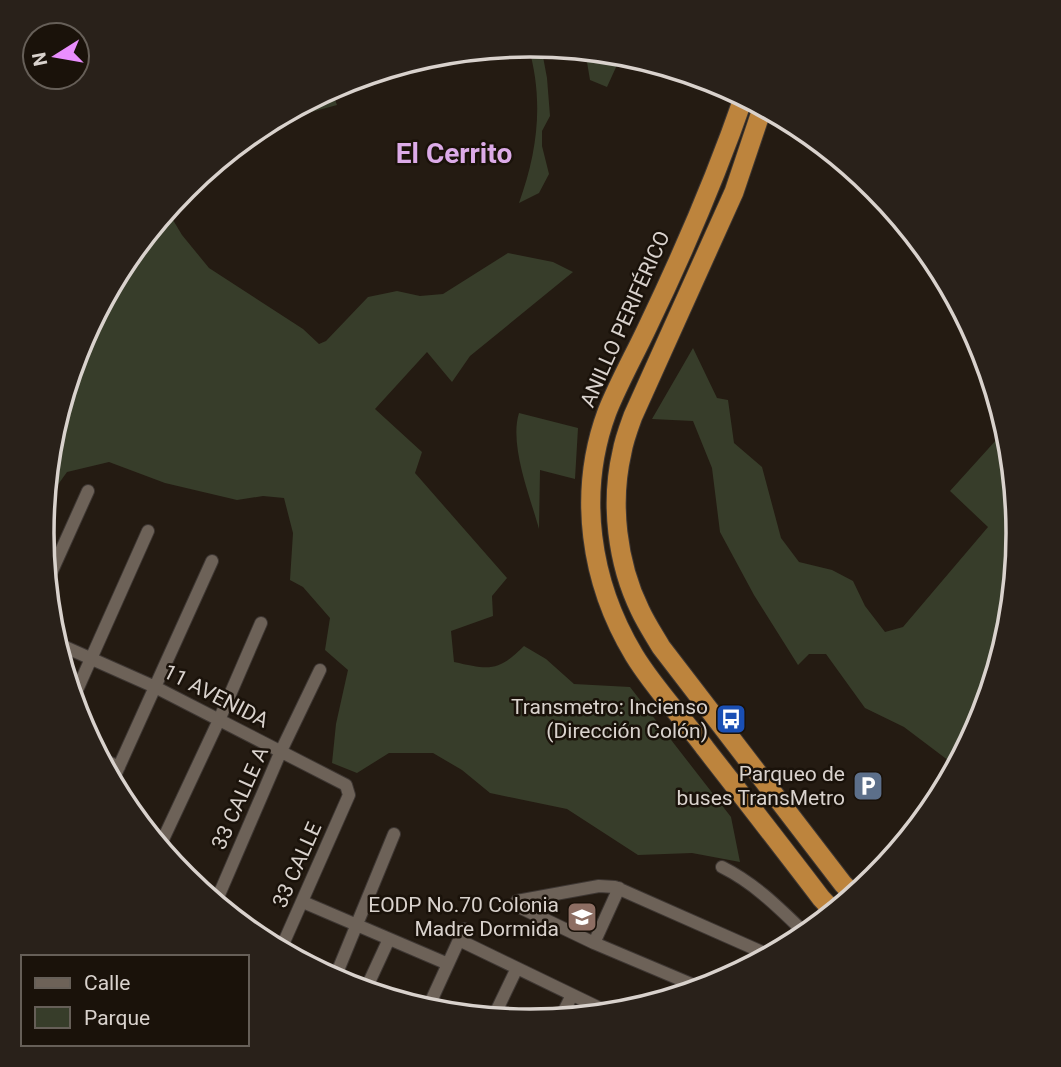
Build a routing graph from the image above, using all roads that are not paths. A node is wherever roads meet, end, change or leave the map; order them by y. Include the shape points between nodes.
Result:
1 (740, 106) edge
2 (760, 116) edge
3 (88, 491) dead end
4 (148, 531) dead end
5 (212, 561) dead end
6 (55, 564) edge
7 (261, 623) dead end
8 (68, 648) edge
9 (91, 657) junction
10 (320, 670) dead end
11 (79, 685) edge
12 (155, 687) junction
13 (219, 720) junction
14 (281, 751) junction
15 (114, 765) edge
16 (119, 767) junction
17 (117, 771) edge
18 (349, 795) joint
19 (394, 834) dead end
20 (164, 837) edge
21 (722, 867) dead end
22 (619, 888) junction
23 (848, 889) edge
24 (219, 894) edge
25 (303, 902) junction
26 (828, 905) edge
27 (358, 924) junction
28 (798, 927) edge
29 (389, 939) junction
30 (285, 941) edge
31 (594, 943) junction
32 (760, 951) edge
33 (448, 964) junction
34 (517, 968) junction
35 (339, 969) edge
36 (370, 981) edge
37 (688, 983) edge
38 (572, 995) junction
39 (432, 1000) edge
40 (595, 1006) edge
41 (497, 1009) edge
42 (565, 1009) edge

1 - 26 highway, ANILLO PERIFÉRICO via 649,326 606,414 593,469 593,547 604,591 636,658
2 - 23 highway via 734,192 638,404 622,452 618,527 630,586 662,648
3 - 6 street
4 - 9 street
5 - 12 street
7 - 13 street
8 - 9 street, 11 AVENIDA
9 - 11 street
9 - 12 street, 11 AVENIDA
10 - 14 street, 33 CALLE A
12 - 13 street, 11 AVENIDA
12 - 16 street
13 - 14 street, 11 AVENIDA
13 - 20 street
14 - 18 street, 11 AVENIDA via 341,781
14 - 24 street, 33 CALLE A
15 - 16 street
16 - 17 street
18 - 25 street, 33 CALLE
19 - 27 street
21 - 28 street via 764,893
22 - 31 street
22 - 31 street via 599,886 520,899 516,904
22 - 32 street
25 - 27 street
25 - 30 street, 33 CALLE
27 - 29 street
27 - 35 street
29 - 33 street
29 - 36 street
31 - 37 street
33 - 34 street via 462,935
33 - 39 street
34 - 38 street
34 - 41 street
38 - 40 street
38 - 42 street

